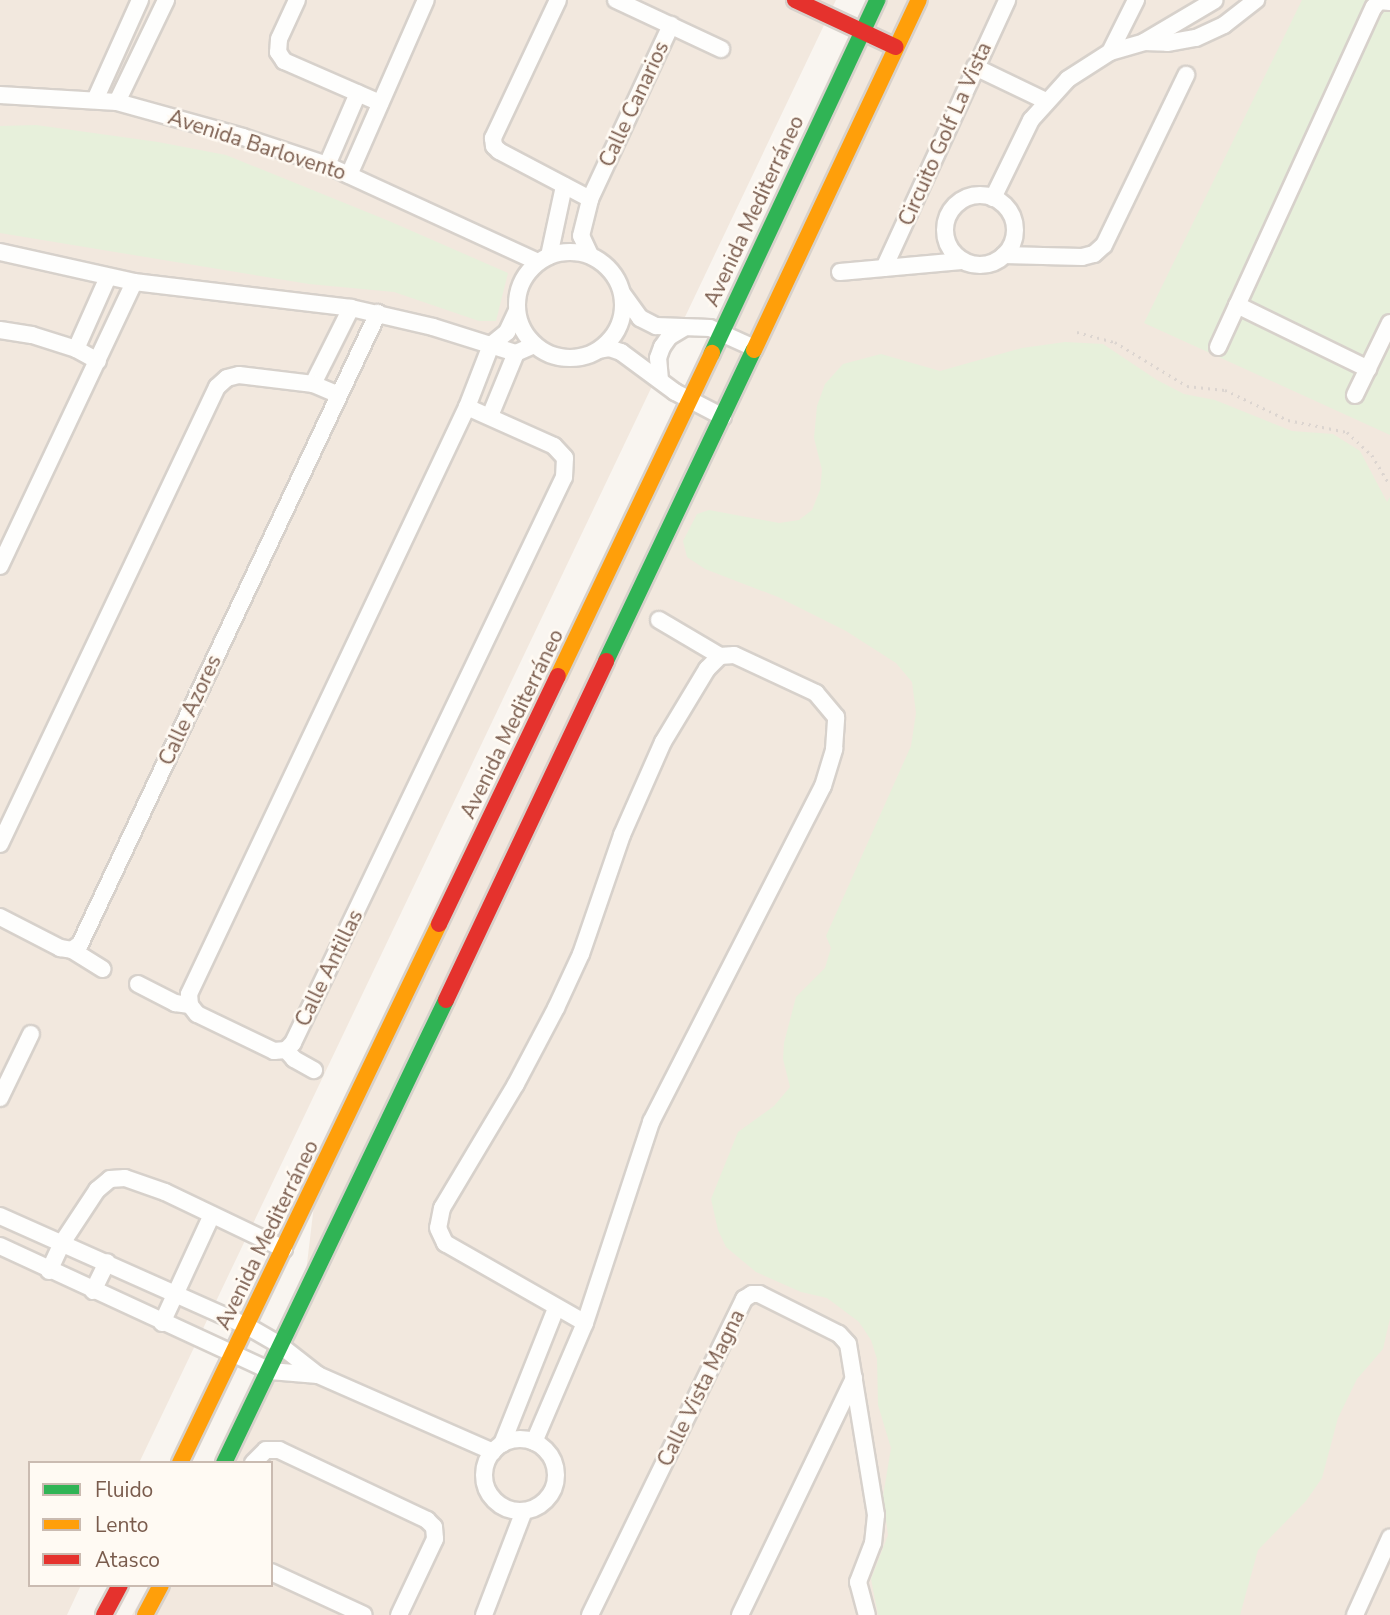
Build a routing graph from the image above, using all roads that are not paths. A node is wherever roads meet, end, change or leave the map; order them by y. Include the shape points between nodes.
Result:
1 (140, 0) edge
2 (166, 0) edge
3 (297, 0) edge
4 (426, 0) edge
5 (558, 0) edge
6 (616, 0) edge
7 (795, 0) edge
8 (877, 0) edge
9 (919, 0) edge
10 (1007, 0) edge
11 (1136, 0) edge
12 (1215, 0) edge
13 (1256, 0) edge
14 (1390, 2) edge
15 (671, 25) junction
16 (862, 32) junction
17 (1144, 42) junction
18 (896, 47) junction
19 (721, 49) dead end
20 (1110, 52) junction
21 (975, 67) junction
22 (1186, 75) dead end
23 (358, 93) junction
24 (0, 96) edge
25 (95, 100) junction
26 (1046, 101) junction
27 (117, 102) junction
28 (380, 103) junction
29 (327, 165) junction
30 (349, 175) junction
31 (564, 186) junction
32 (993, 198) junction
33 (590, 199) junction
34 (0, 252) edge
35 (590, 255) junction
36 (1004, 255) junction
37 (544, 259) junction
38 (962, 261) junction
39 (884, 268) junction
40 (840, 272) dead end
41 (108, 277) junction
42 (134, 282) junction
43 (622, 293) junction
44 (1237, 305) junction
45 (351, 308) junction
46 (517, 311) junction
47 (378, 313) junction
48 (1390, 323) edge
49 (684, 328) junction
50 (0, 330) edge
51 (721, 331) junction
52 (491, 345) junction
53 (534, 345) junction
54 (1218, 347) dead end
55 (754, 348) junction
56 (76, 349) junction
57 (599, 350) junction
58 (516, 353) junction
59 (98, 360) junction
60 (1368, 369) junction
61 (660, 380) junction
62 (313, 384) junction
63 (339, 395) junction
64 (1355, 395) dead end
65 (690, 400) junction
66 (467, 407) junction
67 (490, 416) junction
68 (723, 417) junction
69 (0, 566) edge
70 (659, 620) dead end
71 (720, 656) junction
72 (0, 844) edge
73 (0, 917) edge
74 (72, 950) junction
75 (103, 969) dead end
76 (138, 984) dead end
77 (190, 1005) junction
78 (30, 1034) dead end
79 (286, 1050) junction
80 (314, 1070) dead end
81 (0, 1098) edge
82 (212, 1215) junction
83 (0, 1216) edge
84 (62, 1243) junction
85 (0, 1247) edge
86 (284, 1249) junction
87 (107, 1262) junction
88 (49, 1271) junction
89 (93, 1291) junction
90 (176, 1294) junction
91 (556, 1308) junction
92 (162, 1323) junction
93 (585, 1323) junction
94 (247, 1326) junction
95 (282, 1346) junction
96 (233, 1354) junction
97 (270, 1371) junction
98 (317, 1375) junction
99 (854, 1378) junction
100 (534, 1442) junction
101 (497, 1448) junction
102 (181, 1461) edge
103 (225, 1461) edge
104 (255, 1461) edge
105 (524, 1511) junction
106 (1390, 1538) edge
107 (273, 1573) edge
108 (119, 1587) edge
109 (161, 1587) edge
110 (104, 1615) edge
111 (145, 1615) edge
112 (364, 1615) edge
113 (399, 1615) edge
114 (484, 1615) edge
115 (590, 1615) edge
116 (740, 1615) edge
117 (867, 1615) edge
118 (1355, 1615) edge

1 - 25 street
2 - 27 street
3 - 23 street via 279,38 278,52 284,61
4 - 28 street
5 - 31 street via 493,138 499,151
6 - 15 street, Calle Canarios
7 - 16 street
8 - 16 street, Avenida Mediterráneo
9 - 18 street
10 - 21 street, Circuito Golf La Vista
11 - 20 street
12 - 17 street
13 - 17 street via 1224,25 1196,38
14 - 44 street via 1379,1 1374,7
15 - 19 street
15 - 33 street, Calle Canarios
16 - 18 street
16 - 51 street, Avenida Mediterráneo
17 - 20 street
18 - 55 street
20 - 26 street via 1068,79
21 - 26 street
21 - 39 street, Circuito Golf La Vista
22 - 36 street via 1104,244 1094,254
23 - 28 street
23 - 29 street
24 - 25 street, Avenida Barlovento
25 - 27 street, Avenida Barlovento
26 - 32 street via 1031,120
27 - 29 street, Avenida Barlovento
28 - 30 street
29 - 30 street, Avenida Barlovento
30 - 37 street, Avenida Barlovento
31 - 33 street
31 - 37 street
32 - 36 street via 1014,223 1011,246
32 - 38 street, Circuito Golf La Vista via 982,195 960,201 946,220 947,243
33 - 35 street, Calle Canarios via 582,236
34 - 41 street
35 - 37 street via 569,251
35 - 43 street via 611,271
36 - 38 street via 984,265
37 - 46 street via 521,284
38 - 39 street
39 - 40 street
41 - 42 street
41 - 56 street
42 - 45 street
42 - 59 street
43 - 49 street via 640,318 656,326
43 - 57 street via 620,323
44 - 54 street
44 - 60 street
45 - 47 street
45 - 62 street
46 - 52 street via 507,332
46 - 53 street
47 - 52 street
47 - 63 street, Calle Azores
48 - 60 street
49 - 51 street
49 - 61 street via 662,347
50 - 56 street
51 - 55 street
51 - 65 street, Avenida Mediterráneo
52 - 58 street
52 - 66 street
53 - 57 street via 566,359
53 - 58 street
55 - 68 street
56 - 59 street
57 - 61 street via 621,352
58 - 67 street
59 - 69 street
60 - 64 street
61 - 65 street
62 - 63 street
62 - 72 street via 239,375 216,387
63 - 74 street, Calle Azores via 80,944
65 - 68 street
65 - 86 street, Avenida Mediterráneo
66 - 67 street, Calle Antillas
66 - 77 street via 195,981
67 - 79 street, Calle Antillas via 554,446 565,458 564,477
68 - 95 street
70 - 71 street
71 - 91 street via 707,669 663,742 556,1008 442,1208 438,1228 445,1243
71 - 93 street via 734,655 817,694 836,718 834,749 823,786 651,1122
73 - 74 street
74 - 75 street
76 - 77 street, Calle Antillas
77 - 79 street, Calle Antillas via 197,1014 274,1051
78 - 81 street
79 - 80 street
82 - 84 street via 125,1178 110,1179 97,1190
82 - 86 street
82 - 90 street
83 - 84 street
84 - 87 street
84 - 88 street
85 - 88 street
86 - 94 street, Avenida Mediterráneo
87 - 89 street
87 - 90 street
88 - 89 street
89 - 92 street
90 - 92 street
90 - 94 street
91 - 93 street
91 - 101 street
92 - 96 street
93 - 100 street
94 - 95 street
94 - 96 street, Avenida Mediterráneo
95 - 97 street
95 - 98 street
96 - 97 street
96 - 102 street, Avenida Mediterráneo
97 - 98 street
97 - 103 street
98 - 101 street
99 - 115 street, Calle Vista Magna via 848,1344 839,1334 759,1294 744,1299
99 - 116 street
99 - 117 street, Calle Vista Magna via 877,1515 873,1543 858,1582
100 - 101 street via 523,1439
100 - 105 street via 554,1461 556,1480 549,1498
101 - 105 street via 484,1471 488,1492 503,1507
104 - 113 street via 266,1450 279,1450 434,1527 435,1539
105 - 114 street
106 - 118 street
107 - 112 street
108 - 110 street
109 - 111 street

